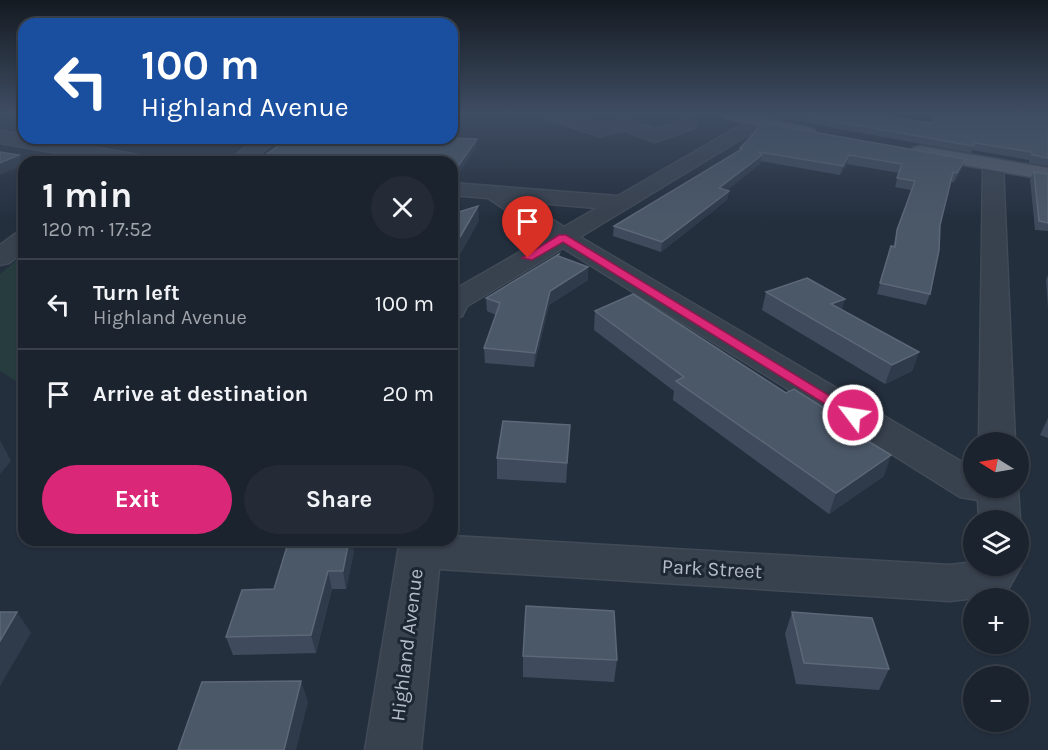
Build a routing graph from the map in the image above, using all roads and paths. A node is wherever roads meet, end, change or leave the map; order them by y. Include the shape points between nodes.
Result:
1 (66, 149) edge
2 (713, 149) edge
3 (902, 150) edge
4 (104, 156) edge
5 (993, 165) junction
6 (1048, 174) edge
7 (458, 189) edge
8 (494, 192) junction
9 (622, 203) junction
10 (563, 237) junction
11 (18, 244) edge
12 (0, 257) edge
13 (458, 299) edge
14 (997, 432) edge
15 (963, 482) edge
16 (420, 546) edge
17 (992, 576) edge
18 (393, 750) edge

1 - 4 street
2 - 9 street
3 - 5 main road
5 - 6 main road
5 - 14 street
7 - 8 street
8 - 9 street
8 - 10 street
9 - 10 street
10 - 13 street
10 - 15 street
11 - 12 street
16 - 17 street, Park Street via 950,583
16 - 18 street, Highland Avenue

